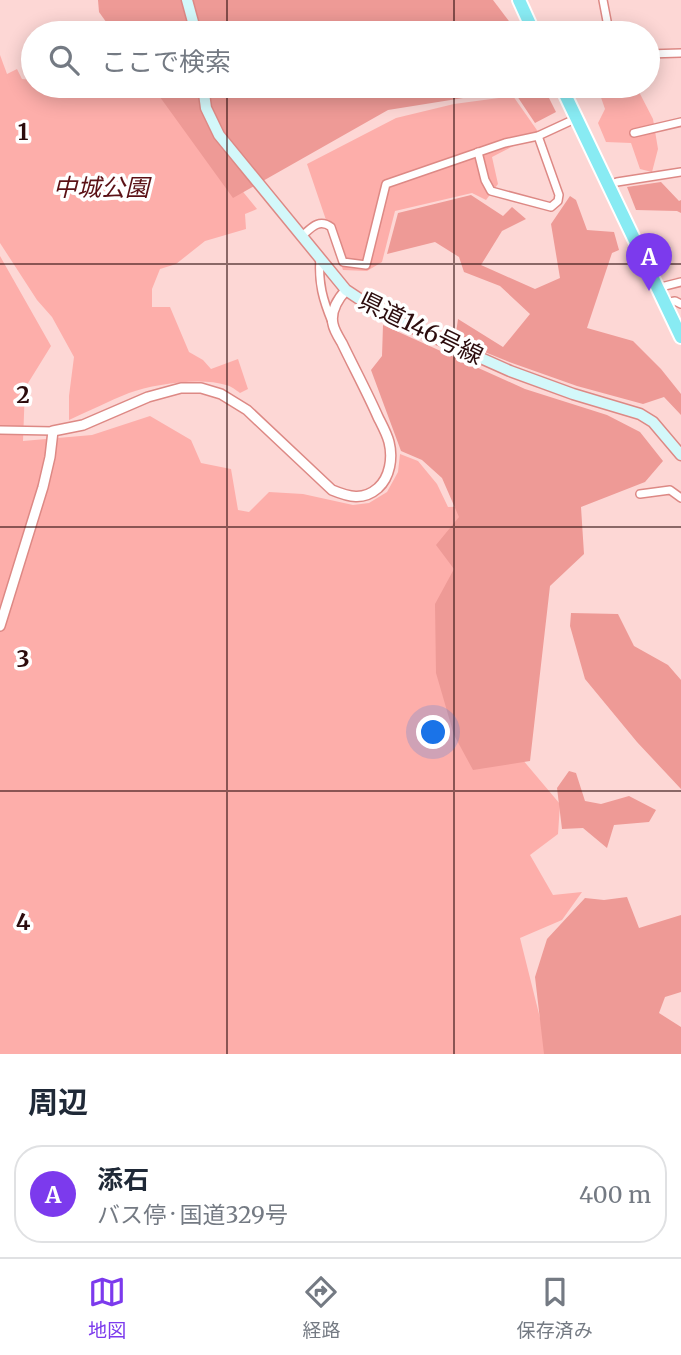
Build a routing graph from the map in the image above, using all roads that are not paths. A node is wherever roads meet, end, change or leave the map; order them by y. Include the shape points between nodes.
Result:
1 (187, 0) edge
2 (519, 0) edge
3 (606, 0) edge
4 (193, 21) edge
5 (529, 21) edge
6 (607, 21) edge
7 (681, 53) edge
8 (660, 54) edge
9 (205, 98) edge
10 (568, 98) edge
11 (578, 117) junction
12 (681, 122) edge
13 (634, 133) dead end
14 (538, 136) junction
15 (478, 152) junction
16 (681, 172) edge
17 (608, 185) junction
18 (302, 236) junction
19 (320, 258) junction
20 (681, 282) edge
21 (657, 288) junction
22 (346, 290) junction
23 (664, 303) junction
24 (681, 303) edge
25 (332, 323) junction
26 (681, 337) edge
27 (0, 430) edge
28 (53, 431) junction
29 (681, 456) edge
30 (640, 494) dead end
31 (681, 498) edge
32 (0, 626) edge

1 - 4 main road
2 - 5 highway
3 - 6 street
7 - 8 street
9 - 18 main road, 県道146号線 via 219,135
10 - 11 highway
11 - 14 street
11 - 17 highway
12 - 13 street
14 - 15 street
14 - 15 street via 559,195 551,207 491,191
15 - 18 street via 386,184 366,265 343,262 326,223
16 - 17 street
17 - 21 highway
18 - 19 main road, 県道146号線
19 - 22 main road, 県道146号線
19 - 25 street via 322,298
20 - 21 street
21 - 23 highway
22 - 25 street via 334,306
22 - 29 main road, 県道146号線 via 382,314 510,371 640,414 653,422
23 - 24 street
23 - 26 highway
25 - 28 street via 389,442 389,471 368,494 349,497 332,489 247,410 201,388 148,397 83,425
27 - 28 street
28 - 32 street via 43,487
30 - 31 street via 670,490

